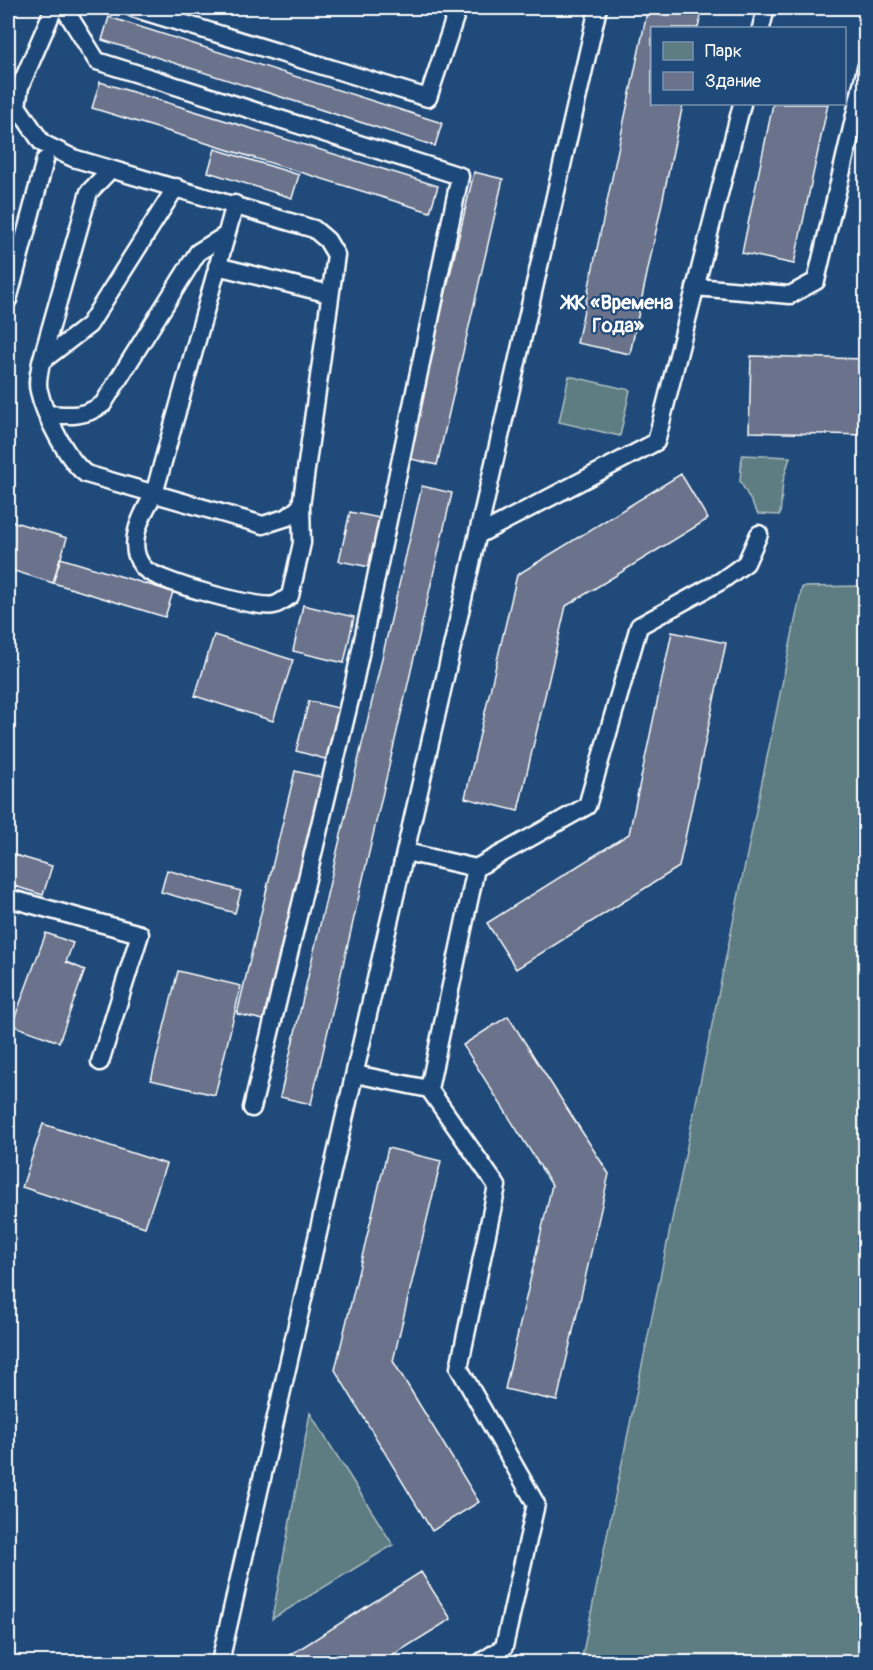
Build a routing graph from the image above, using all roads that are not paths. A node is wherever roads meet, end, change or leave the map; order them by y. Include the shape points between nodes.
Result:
1 (54, 8) edge
2 (64, 8) edge
3 (133, 8) edge
4 (458, 8) edge
5 (598, 8) edge
6 (766, 8) edge
7 (761, 27) edge
8 (866, 68) edge
9 (742, 105) edge
10 (45, 160) dead end
11 (111, 169) junction
12 (176, 188) junction
13 (235, 204) junction
14 (226, 235) junction
15 (217, 266) junction
16 (695, 286) junction
17 (330, 294) junction
18 (8, 300) edge
19 (41, 362) junction
20 (48, 414) junction
21 (154, 494) junction
22 (301, 506) junction
23 (480, 534) junction
24 (759, 534) dead end
25 (406, 852) junction
26 (476, 868) junction
27 (8, 899) edge
28 (100, 1062) dead end
29 (355, 1074) junction
30 (429, 1089) junction
31 (252, 1108) dead end
32 (220, 1662) edge
33 (481, 1662) edge

1 - 11 lane via 20,87 17,106 42,143 73,158
2 - 31 lane via 97,61 460,176 354,683
3 - 4 lane via 428,98
5 - 23 lane
6 - 7 lane
8 - 16 lane via 816,282 790,295
9 - 16 lane
10 - 18 lane
11 - 12 lane
11 - 19 lane via 89,192
12 - 13 lane
12 - 19 lane via 89,325
13 - 14 lane
13 - 17 lane via 314,229 327,240 336,255
14 - 15 lane
14 - 20 lane via 198,252 103,405 89,414
15 - 17 lane
15 - 21 lane
16 - 23 lane via 656,442
17 - 22 lane
19 - 20 lane via 38,389
20 - 21 lane via 75,466 86,474
21 - 22 lane via 263,525 288,517
21 - 22 lane via 139,519 136,548 143,567 162,578 258,605 275,605 290,596 302,543
23 - 25 lane
24 - 26 lane via 746,562 721,581 639,626 587,806
25 - 26 lane
25 - 29 lane
26 - 30 lane
27 - 28 lane via 140,934
29 - 30 lane
29 - 32 lane
30 - 33 lane via 497,1186 459,1368 536,1504 504,1647

